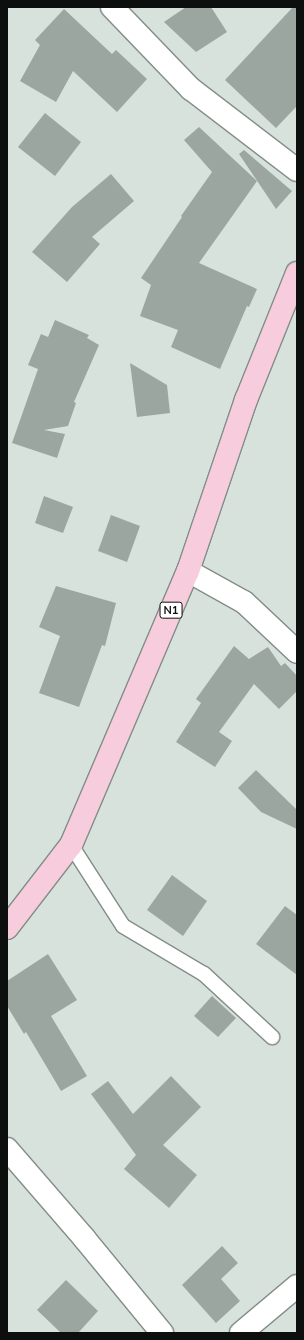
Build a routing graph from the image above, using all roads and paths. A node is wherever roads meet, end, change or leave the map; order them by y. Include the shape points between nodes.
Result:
1 (112, 7) edge
2 (297, 170) edge
3 (297, 273) edge
4 (188, 570) junction
5 (297, 652) edge
6 (71, 844) junction
7 (7, 928) edge
8 (272, 1037) dead end
9 (7, 1149) edge
10 (297, 1286) edge
11 (162, 1333) edge
12 (241, 1333) edge

1 - 2 street via 191,89
3 - 4 highway, N1 via 246,400
4 - 5 street via 244,602
4 - 6 highway, N1
6 - 7 highway, N1
6 - 8 lane via 123,926 204,974
9 - 11 street
10 - 12 street

